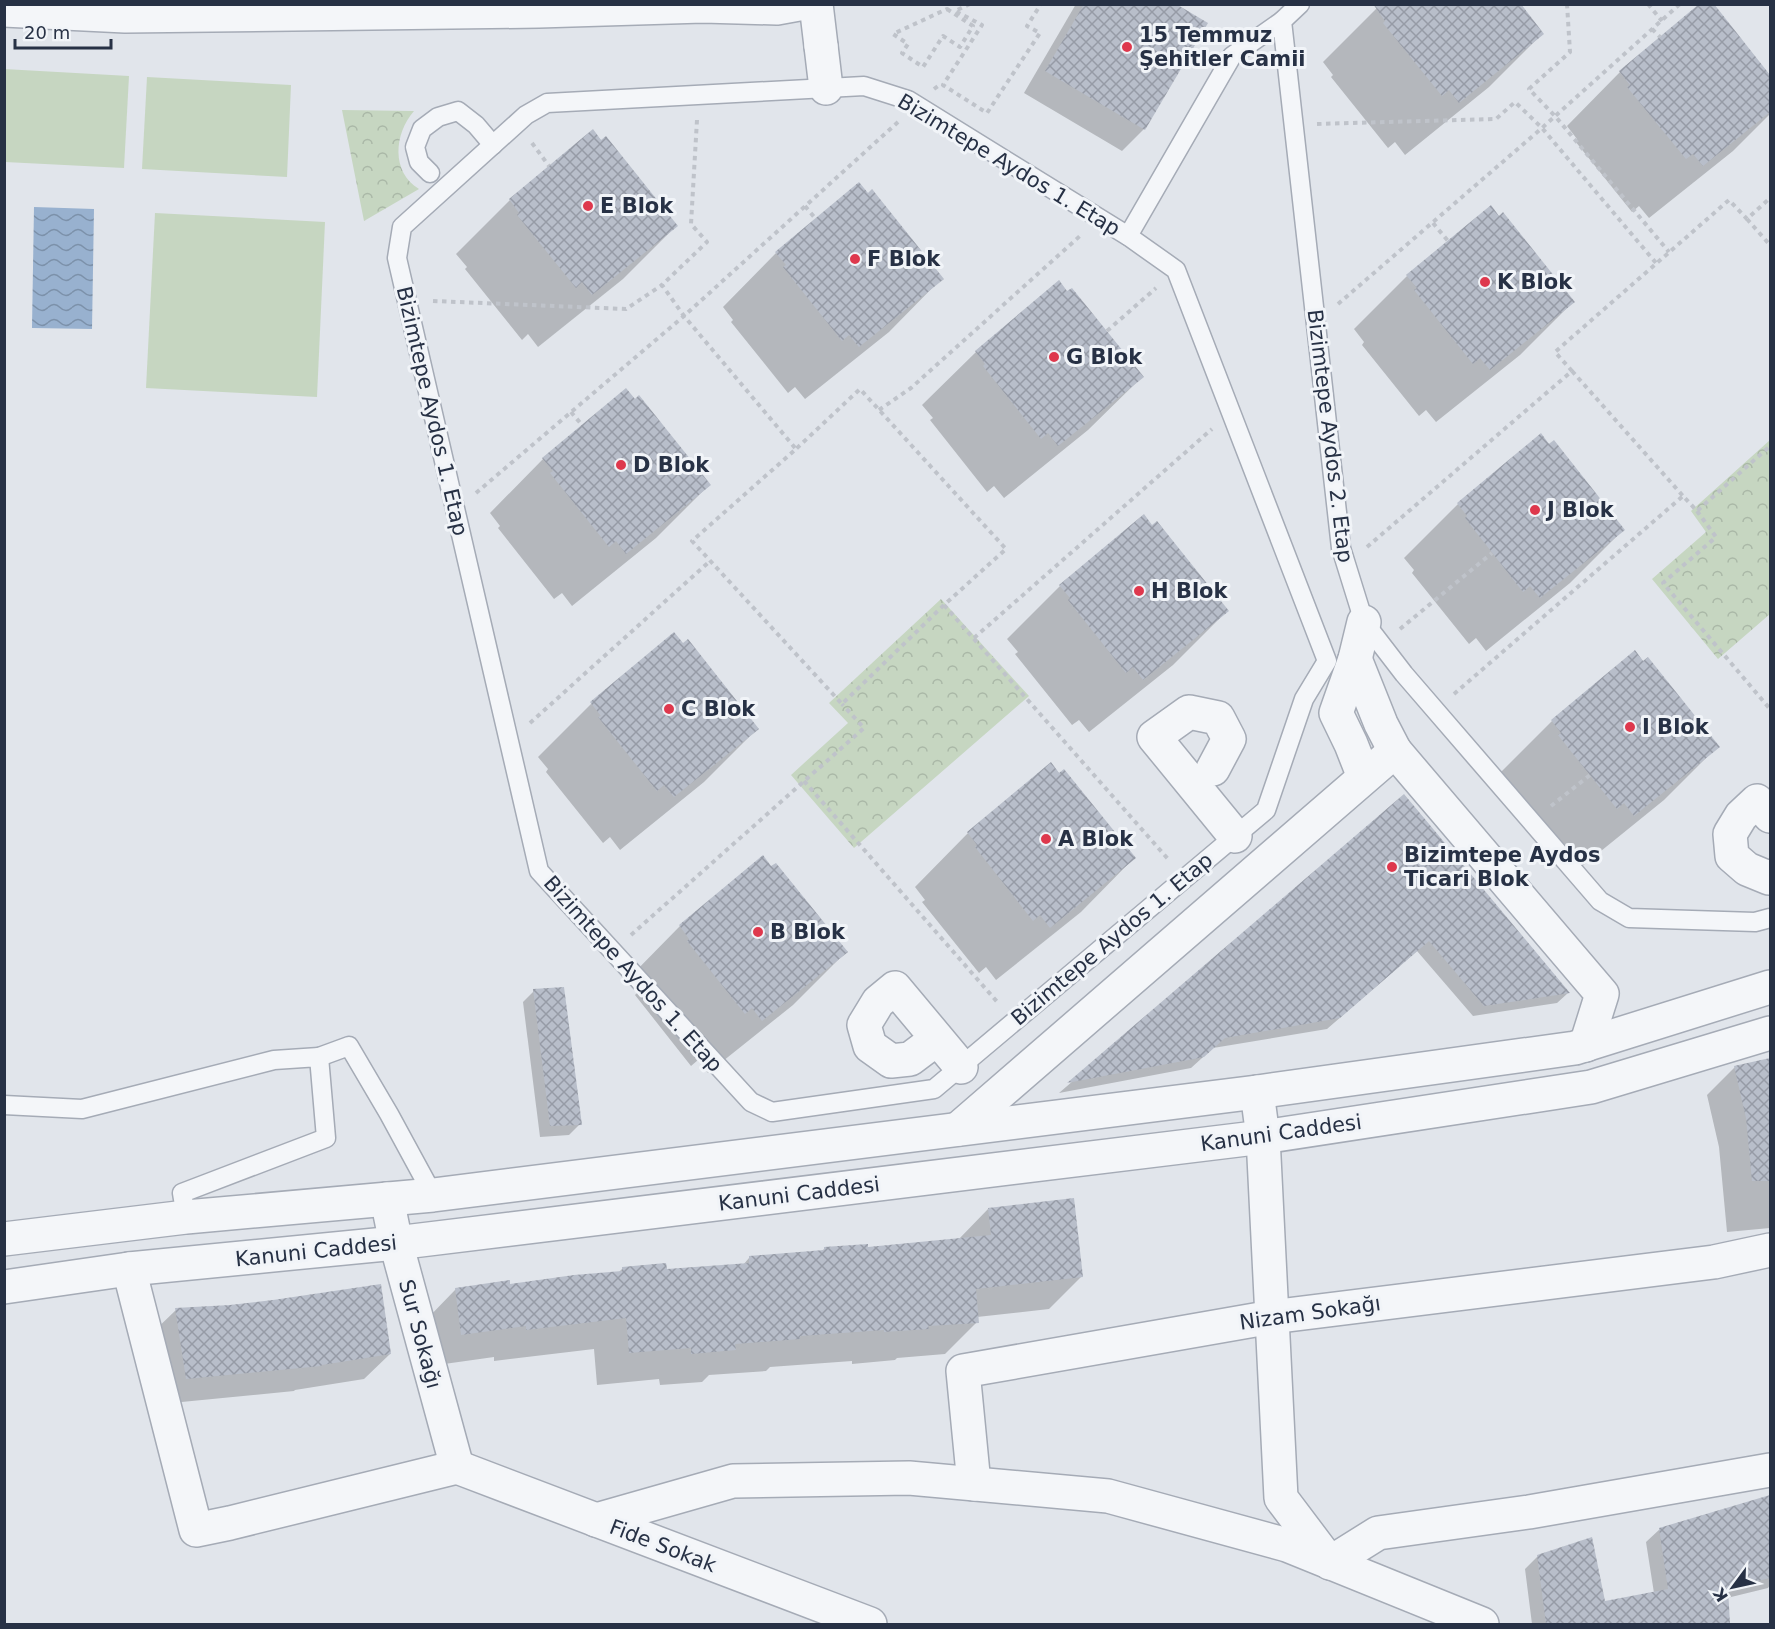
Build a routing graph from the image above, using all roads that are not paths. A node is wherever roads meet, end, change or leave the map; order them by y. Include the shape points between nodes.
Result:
1 (799, 4) edge
2 (816, 4) edge
3 (1300, 4) edge
4 (703, 5) edge
5 (445, 9) edge
6 (4, 10) edge
7 (230, 10) edge
8 (1282, 21) junction
9 (826, 88) junction
10 (493, 145) junction
11 (430, 173) dead end
12 (1128, 236) junction
13 (1357, 647) junction
14 (1395, 751) junction
15 (1213, 769) dead end
16 (1364, 777) junction
17 (1770, 816) edge
18 (1235, 836) junction
19 (1770, 877) edge
20 (1770, 918) edge
21 (1770, 987) edge
22 (1770, 1033) edge
23 (1586, 1045) junction
24 (926, 1047) dead end
25 (319, 1056) junction
26 (961, 1067) junction
27 (1591, 1087) junction
28 (1257, 1092) junction
29 (4, 1105) edge
30 (958, 1129) junction
31 (1263, 1137) junction
32 (433, 1195) junction
33 (387, 1199) junction
34 (186, 1217) junction
35 (4, 1239) edge
36 (396, 1243) junction
37 (1770, 1251) edge
38 (129, 1269) junction
39 (4, 1287) edge
40 (1272, 1317) junction
41 (457, 1467) junction
42 (1770, 1470) edge
43 (974, 1484) junction
44 (596, 1520) junction
45 (1330, 1563) junction
46 (870, 1624) edge
47 (1482, 1624) edge

1 - 4 street via 777,8
2 - 9 street
3 - 8 lane
4 - 5 street
5 - 7 street
6 - 7 street via 125,16
8 - 12 lane via 1232,56
8 - 13 lane, Bizimtepe Aydos 2. Etap via 1341,548
9 - 10 lane, Bizimtepe Aydos 1. Etap via 547,103 526,115
9 - 12 lane, Bizimtepe Aydos 1. Etap via 864,86 908,100
10 - 11 lane via 458,111 438,117 423,129 415,147 419,162
10 - 26 lane, Bizimtepe Aydos 1. Etap via 402,227 397,258 539,871 751,1102 772,1112 934,1089
12 - 13 lane, Bizimtepe Aydos 1. Etap via 1176,270 1231,413
13 - 14 street via 1381,723
13 - 16 street via 1336,713
13 - 18 lane, Bizimtepe Aydos 1. Etap via 1305,699 1266,810
13 - 20 lane, Bizimtepe Aydos 2. Etap via 1436,710 1600,901 1629,918 1755,922
14 - 16 street
14 - 23 street via 1602,994
15 - 18 street via 1229,739 1218,718 1189,711 1154,737
16 - 30 street
17 - 19 street via 1757,801 1730,834 1732,856 1747,869
18 - 26 lane, Bizimtepe Aydos 1. Etap
21 - 23 street, Kanuni Caddesi
22 - 27 street, Kanuni Caddesi
23 - 27 street
23 - 28 street, Kanuni Caddesi
24 - 26 street via 910,1059 891,1061 870,1046 864,1025 878,1002 895,988
25 - 29 lane via 274,1060 82,1109
25 - 32 lane via 349,1046
25 - 34 lane via 326,1138 182,1193
27 - 31 street, Kanuni Caddesi
28 - 30 street, Kanuni Caddesi
28 - 31 street
30 - 32 street, Kanuni Caddesi
31 - 36 street, Kanuni Caddesi
31 - 40 street
32 - 33 street, Kanuni Caddesi
33 - 34 street, Kanuni Caddesi
33 - 36 street, Sur Sokağı
34 - 35 street, Kanuni Caddesi
36 - 38 street, Kanuni Caddesi
36 - 41 street, Sur Sokağı
37 - 40 street, Nizam Sokağı via 1714,1262
38 - 39 street, Kanuni Caddesi
38 - 41 street via 196,1530
40 - 43 street, Nizam Sokağı via 963,1371
40 - 45 street via 1281,1498
41 - 44 street, Fide Sokak
42 - 45 street via 1529,1512 1378,1533
43 - 44 street via 909,1478 733,1481
43 - 45 street via 1108,1496 1287,1545
44 - 46 street, Fide Sokak
45 - 47 street

